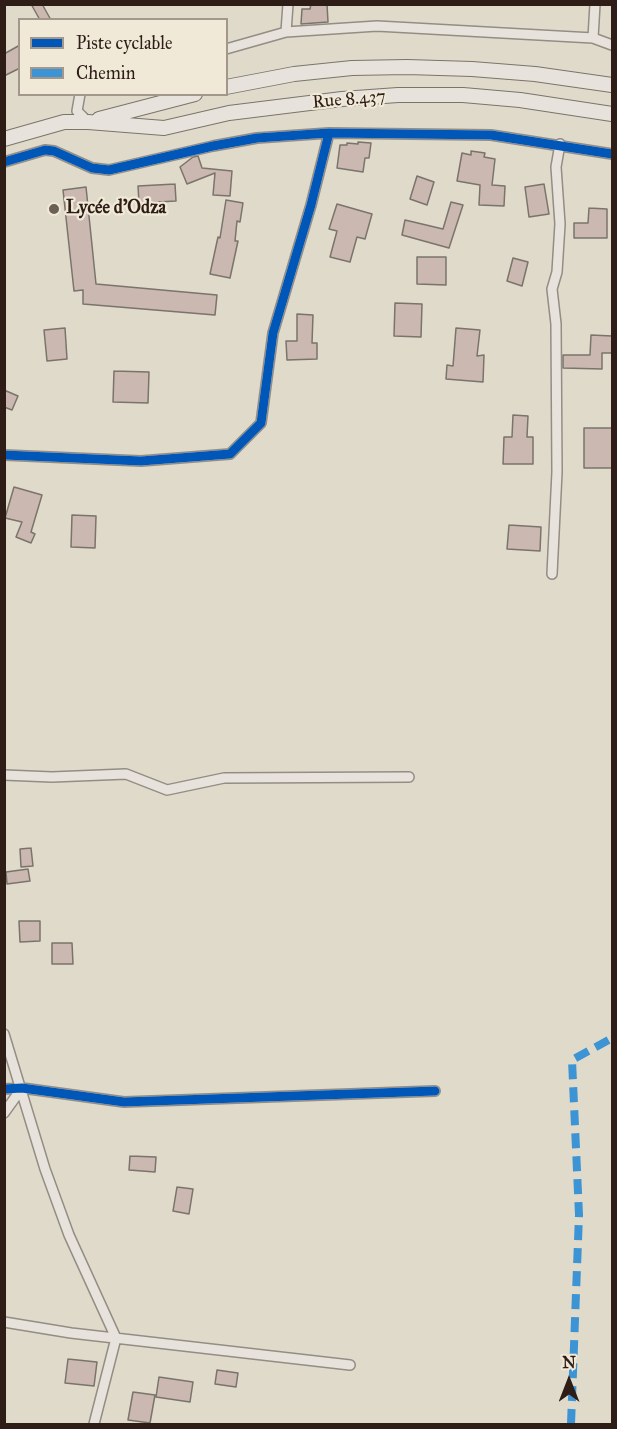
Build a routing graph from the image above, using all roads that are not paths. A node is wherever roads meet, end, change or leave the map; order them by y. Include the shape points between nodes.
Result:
1 (288, 4) edge
2 (595, 4) edge
3 (286, 32) junction
4 (593, 38) junction
5 (612, 45) edge
6 (228, 48) edge
7 (612, 85) edge
8 (228, 87) edge
9 (80, 96) edge
10 (187, 96) edge
11 (612, 114) edge
12 (88, 122) junction
13 (329, 133) junction
14 (4, 139) edge
15 (560, 144) junction
16 (612, 154) edge
17 (4, 162) edge
18 (4, 455) edge
19 (552, 574) dead end
20 (4, 775) edge
21 (409, 777) dead end
22 (4, 1034) edge
23 (22, 1088) junction
24 (4, 1089) edge
25 (435, 1091) dead end
26 (4, 1113) edge
27 (4, 1322) edge
28 (116, 1338) junction
29 (350, 1365) dead end
30 (94, 1425) edge

1 - 3 street
2 - 4 street
3 - 4 street via 377,26
3 - 6 street
4 - 5 street
7 - 8 main road, Rue 8.437 via 535,74 406,67 294,74
9 - 12 street via 77,111
10 - 12 main road, Rue 8.437
11 - 12 main road, Rue 8.437 via 464,95 398,96 229,113 164,128
12 - 14 main road, Rue 8.437 via 64,122
13 - 15 street via 491,135
13 - 17 street via 257,138 109,170 92,168 45,150
13 - 18 street via 273,333 261,423 230,454 141,461
15 - 16 street
15 - 19 street via 556,167 560,224 552,289 557,461
20 - 21 street via 126,774 167,790 224,778
22 - 23 street
23 - 24 street
23 - 25 street via 124,1102
23 - 26 street
23 - 28 street via 65,1224
27 - 28 street
28 - 29 street
28 - 30 street

